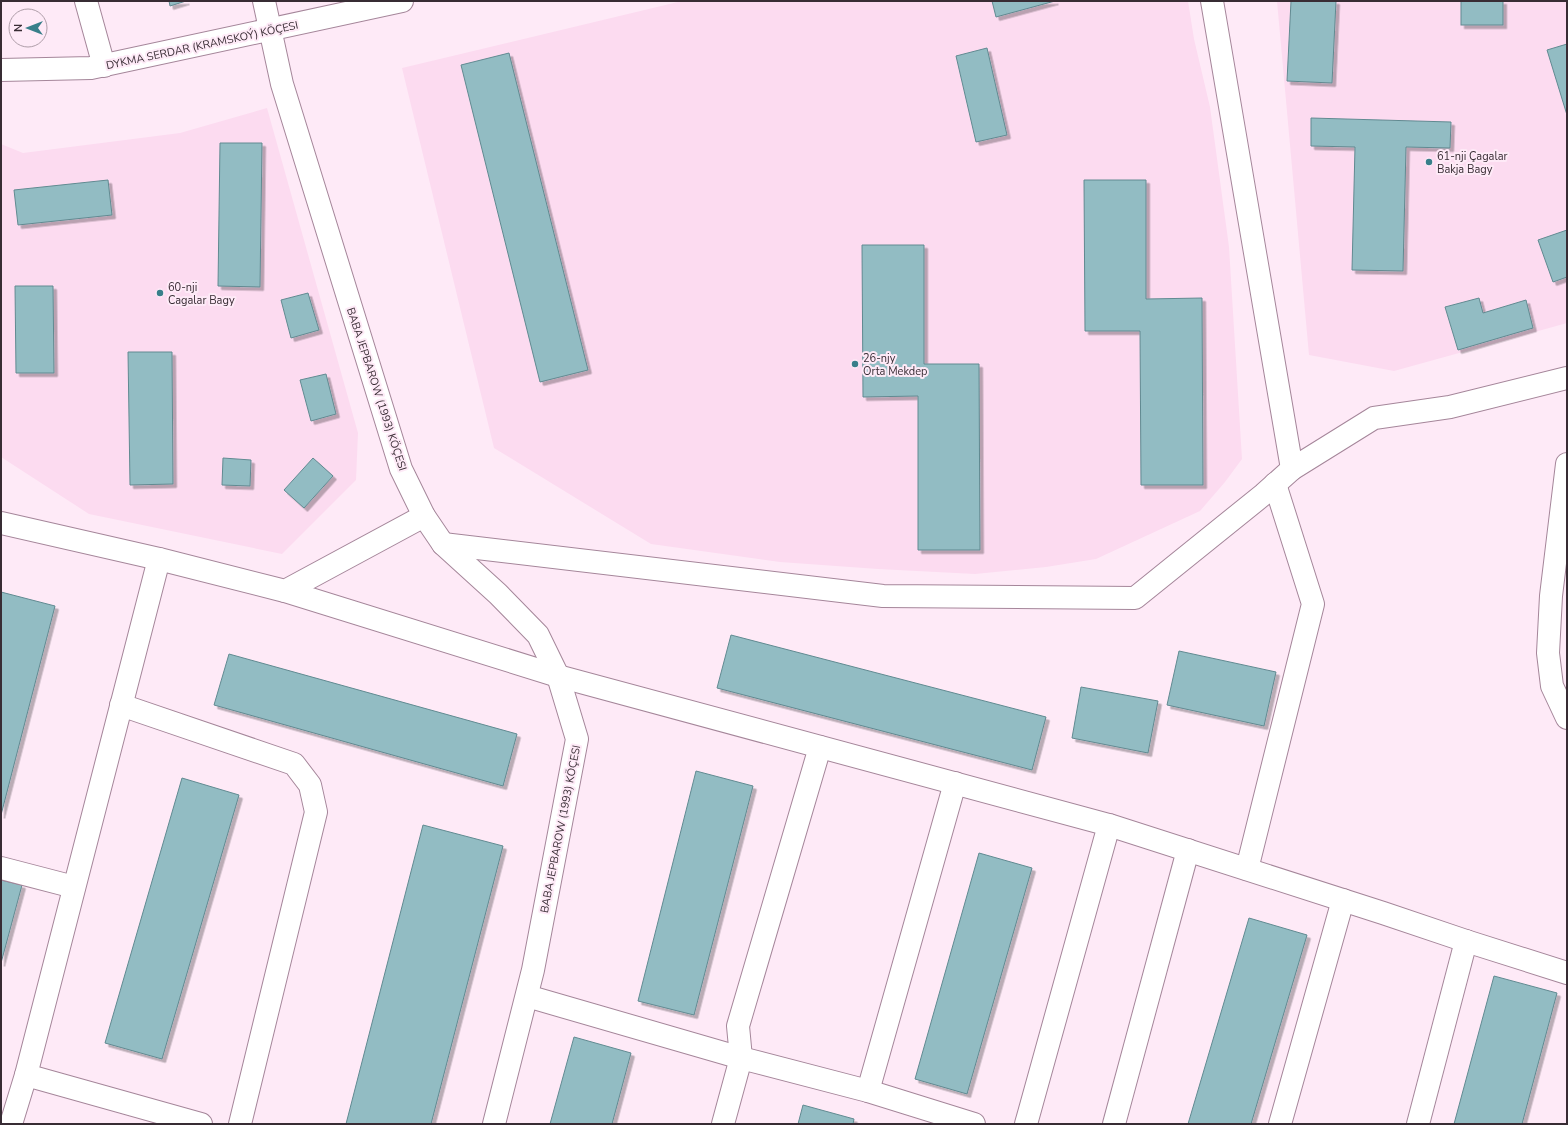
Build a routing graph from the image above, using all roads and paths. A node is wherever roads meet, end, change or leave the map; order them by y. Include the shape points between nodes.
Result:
1 (86, 1) edge
2 (264, 1) edge
3 (402, 1) edge
4 (1212, 1) edge
5 (271, 30) junction
6 (104, 66) junction
7 (1, 70) edge
8 (1567, 378) edge
9 (1567, 464) edge
10 (1292, 469) junction
11 (1275, 484) junction
12 (424, 516) junction
13 (1, 524) edge
14 (443, 544) junction
15 (159, 559) junction
16 (285, 591) junction
17 (558, 676) junction
18 (121, 705) junction
19 (1567, 718) edge
20 (820, 747) junction
21 (955, 783) junction
22 (1109, 825) junction
23 (1188, 850) junction
24 (1, 868) edge
25 (1247, 869) junction
26 (74, 887) junction
27 (1343, 900) junction
28 (1466, 941) junction
29 (1567, 973) edge
30 (527, 996) junction
31 (741, 1058) junction
32 (26, 1075) junction
33 (868, 1091) junction
34 (10, 1124) edge
35 (199, 1124) edge
36 (240, 1124) edge
37 (494, 1124) edge
38 (723, 1124) edge
39 (974, 1124) edge
40 (1026, 1124) edge
41 (1114, 1124) edge
42 (1280, 1124) edge
43 (1418, 1124) edge

1 - 6 street
2 - 5 street, BABA JEPBAROW (1993) KÖÇESI
3 - 5 street, DYKMA SERDAR (KRAMSKOÝ) KÖÇESI
4 - 10 street
5 - 6 street, DYKMA SERDAR (KRAMSKOÝ) KÖÇESI
5 - 12 street, BABA JEPBAROW (1993) KÖÇESI via 282,84 399,461
6 - 7 street, DYKMA SERDAR (KRAMSKOÝ) KÖÇESI
8 - 10 street via 1450,407 1374,418
9 - 19 street via 1551,596 1548,653 1552,686
10 - 11 street
11 - 14 street via 1135,598 883,596
11 - 25 street via 1313,604
12 - 14 street, BABA JEPBAROW (1993) KÖÇESI
12 - 16 street
13 - 15 street
14 - 17 street, BABA JEPBAROW (1993) KÖÇESI via 538,635
15 - 16 street
15 - 18 street
16 - 17 street
17 - 20 street
17 - 30 street, BABA JEPBAROW (1993) KÖÇESI via 578,739
18 - 26 street
18 - 36 street via 294,764 310,785 316,812
20 - 21 street
20 - 31 street via 738,1026
21 - 22 street
21 - 33 street
22 - 23 street
22 - 40 street
23 - 25 street
23 - 41 street
24 - 26 street
25 - 27 street
26 - 32 street
27 - 28 street
27 - 42 street
28 - 29 street
28 - 43 street
30 - 31 street
30 - 37 street, BABA JEPBAROW (1993) KÖÇESI
31 - 33 street
31 - 38 street
32 - 34 street
32 - 35 street
33 - 39 street

